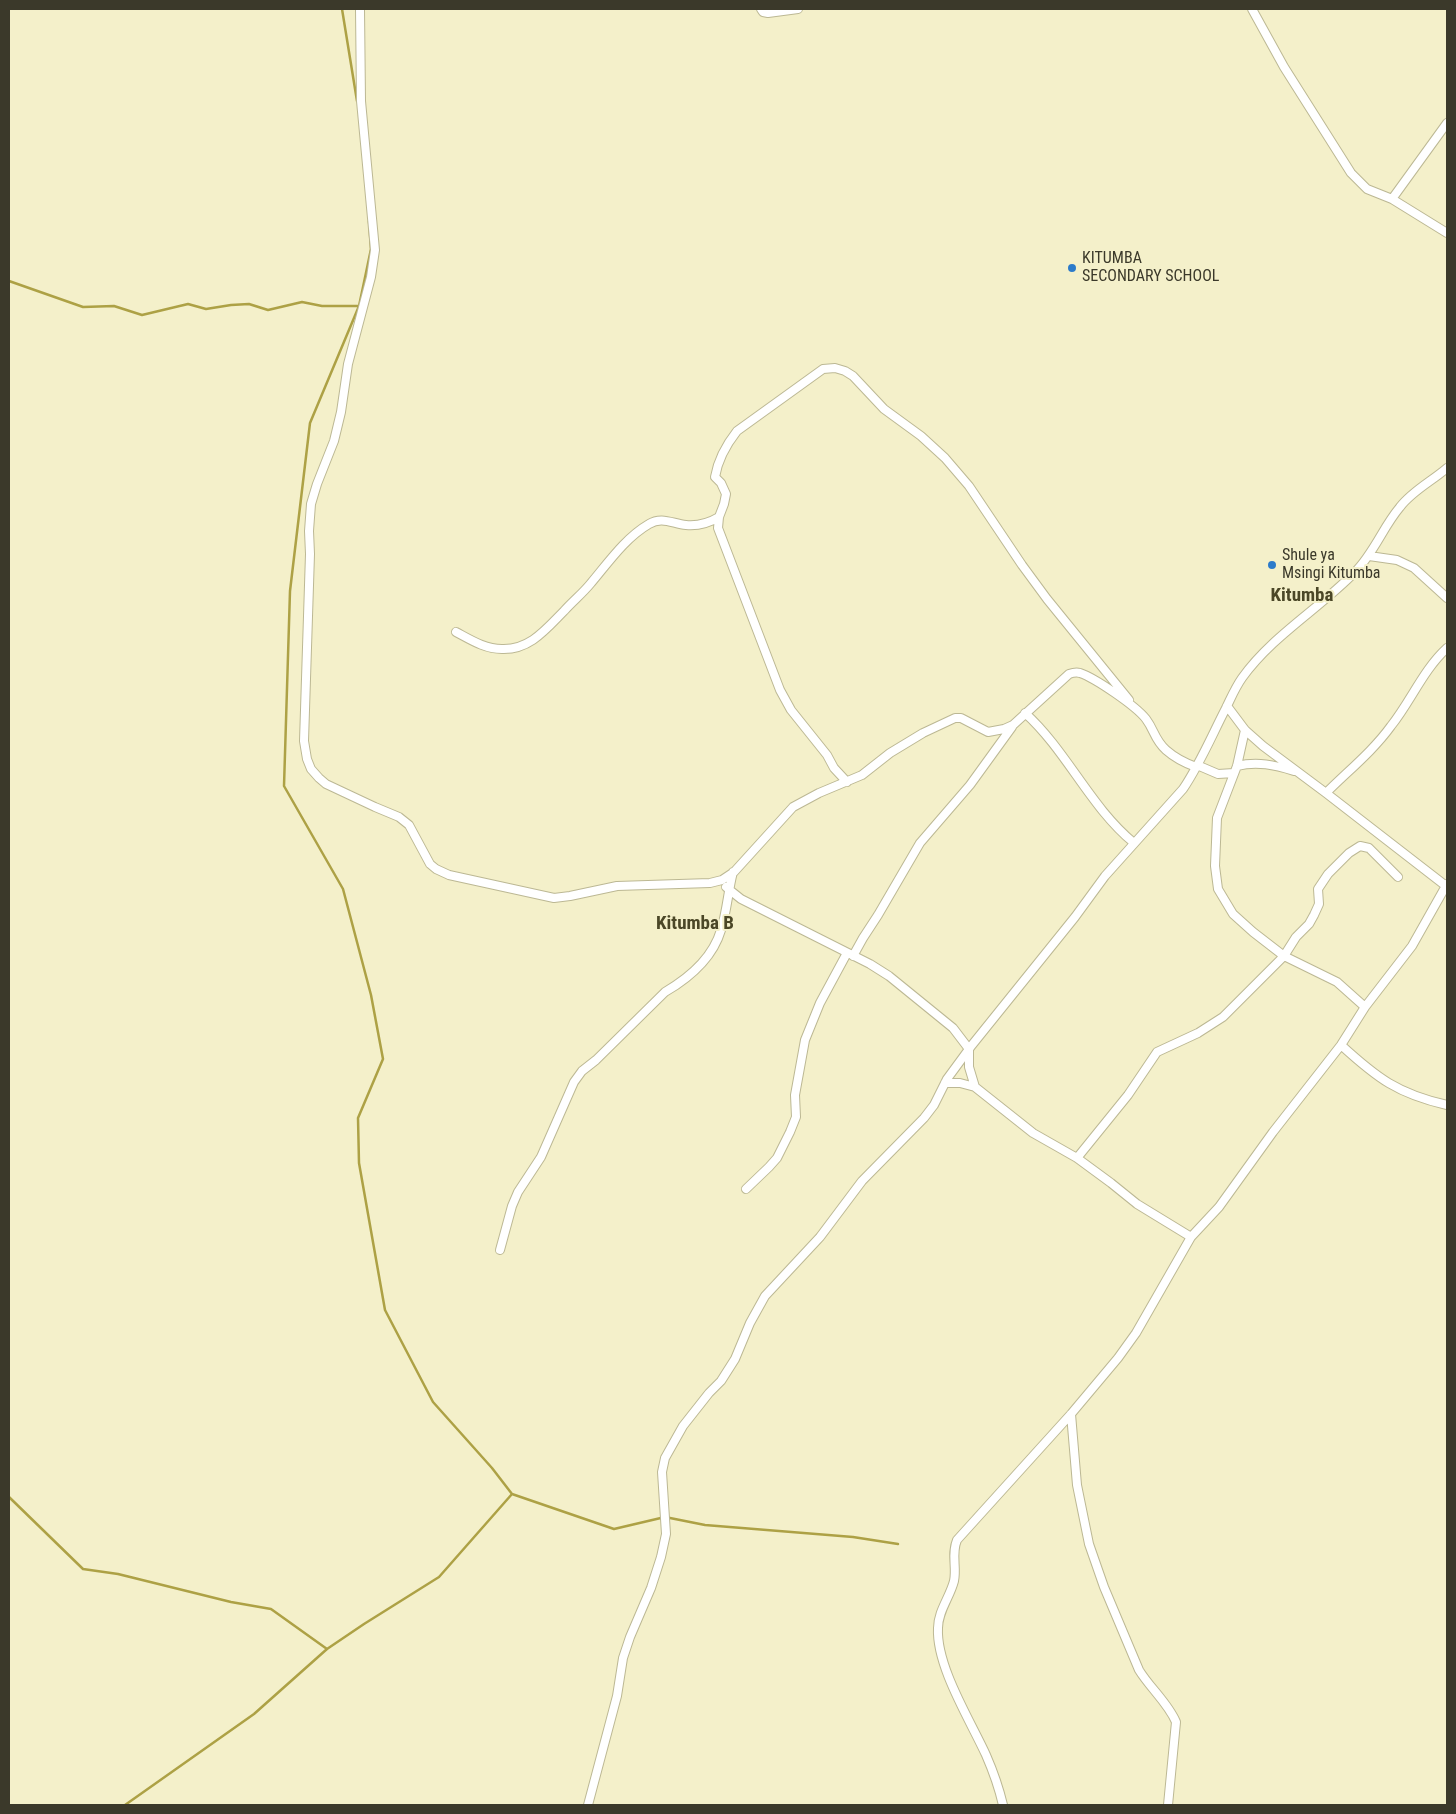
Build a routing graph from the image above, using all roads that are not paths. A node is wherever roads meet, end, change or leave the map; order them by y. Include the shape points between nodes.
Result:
1 (360, 9) edge
2 (761, 9) edge
3 (798, 9) edge
4 (1252, 9) edge
5 (1447, 123) edge
6 (1392, 199) junction
7 (1447, 233) edge
8 (1447, 468) edge
9 (719, 517) junction
10 (1369, 556) junction
11 (1447, 598) edge
12 (456, 632) dead end
13 (1447, 648) edge
14 (1133, 705) junction
15 (1227, 706) junction
16 (1025, 713) junction
17 (1013, 726) junction
18 (1245, 730) junction
19 (1197, 766) junction
20 (1236, 770) junction
21 (1300, 773) junction
22 (847, 782) junction
23 (1326, 793) junction
24 (1134, 843) junction
25 (734, 872) junction
26 (1398, 877) dead end
27 (715, 882) junction
28 (1446, 885) edge
29 (729, 889) junction
30 (850, 954) junction
31 (1284, 956) junction
32 (1365, 1007) junction
33 (1341, 1045) junction
34 (969, 1049) junction
35 (944, 1084) junction
36 (975, 1087) junction
37 (1447, 1105) edge
38 (1077, 1158) junction
39 (746, 1188) dead end
40 (1191, 1237) junction
41 (500, 1250) dead end
42 (1072, 1414) junction
43 (588, 1805) edge
44 (1003, 1805) edge
45 (1168, 1805) edge

1 - 27 street via 361,101 375,250 334,441 311,504 304,741 311,769 326,784 399,816 409,825 430,864 449,875 554,898 617,886
2 - 3 street via 768,13
4 - 6 street via 1284,67 1351,173 1367,189
5 - 6 street
6 - 7 street
8 - 10 street via 1400,506
9 - 12 street via 698,524 686,525 670,520 648,524 619,550 548,628 528,644 501,649 480,645
9 - 14 street via 726,494 715,477 717,464 737,431 823,369 845,370 884,409 945,458 969,486 1032,579
9 - 22 street via 718,528 780,690 790,710
10 - 11 street via 1397,560 1414,568
10 - 15 street via 1262,654 1234,689
13 - 23 street via 1426,671 1390,729
14 - 16 street via 1088,677 1075,673 1063,678
14 - 19 street via 1165,749 1180,760
15 - 18 street
15 - 19 street
16 - 17 street
16 - 24 street via 1047,736 1115,826
17 - 22 street via 988,732 955,718 923,733
17 - 30 street via 970,785 920,844 878,915
18 - 20 street
18 - 21 street
19 - 20 street via 1218,774
19 - 24 street via 1183,789
20 - 21 street via 1253,763
20 - 31 street via 1216,825 1218,889 1238,918
21 - 23 street
22 - 25 street via 793,807
23 - 28 street
24 - 34 street
25 - 27 street
25 - 29 street
26 - 31 street via 1369,848 1360,846 1354,850 1333,867 1320,885 1319,904 1314,915
27 - 29 street
28 - 32 street via 1412,946
29 - 30 street via 741,899
29 - 41 street via 721,930 707,957 697,969 665,992 574,1082 541,1157 518,1192
30 - 34 street via 889,976 942,1017
30 - 39 street via 820,1003 805,1040 795,1095 796,1118 790,1132 769,1167
31 - 32 street via 1337,982
31 - 38 street via 1223,1017 1157,1052 1128,1095
32 - 33 street
33 - 37 street via 1372,1072 1401,1090
33 - 40 street via 1215,1211
34 - 35 street
34 - 36 street via 969,1067
35 - 36 street via 960,1083
35 - 43 street via 934,1106 924,1118 862,1181 820,1238 765,1296 735,1360 683,1426 665,1458 662,1472 666,1534 651,1588 623,1658 617,1696
36 - 38 street via 1033,1133
38 - 40 street via 1137,1204
40 - 42 street via 1136,1333
42 - 44 street via 957,1540 954,1582 942,1608 938,1627 940,1646 953,1686 986,1756
42 - 45 street via 1077,1485 1097,1567 1139,1670 1176,1722

